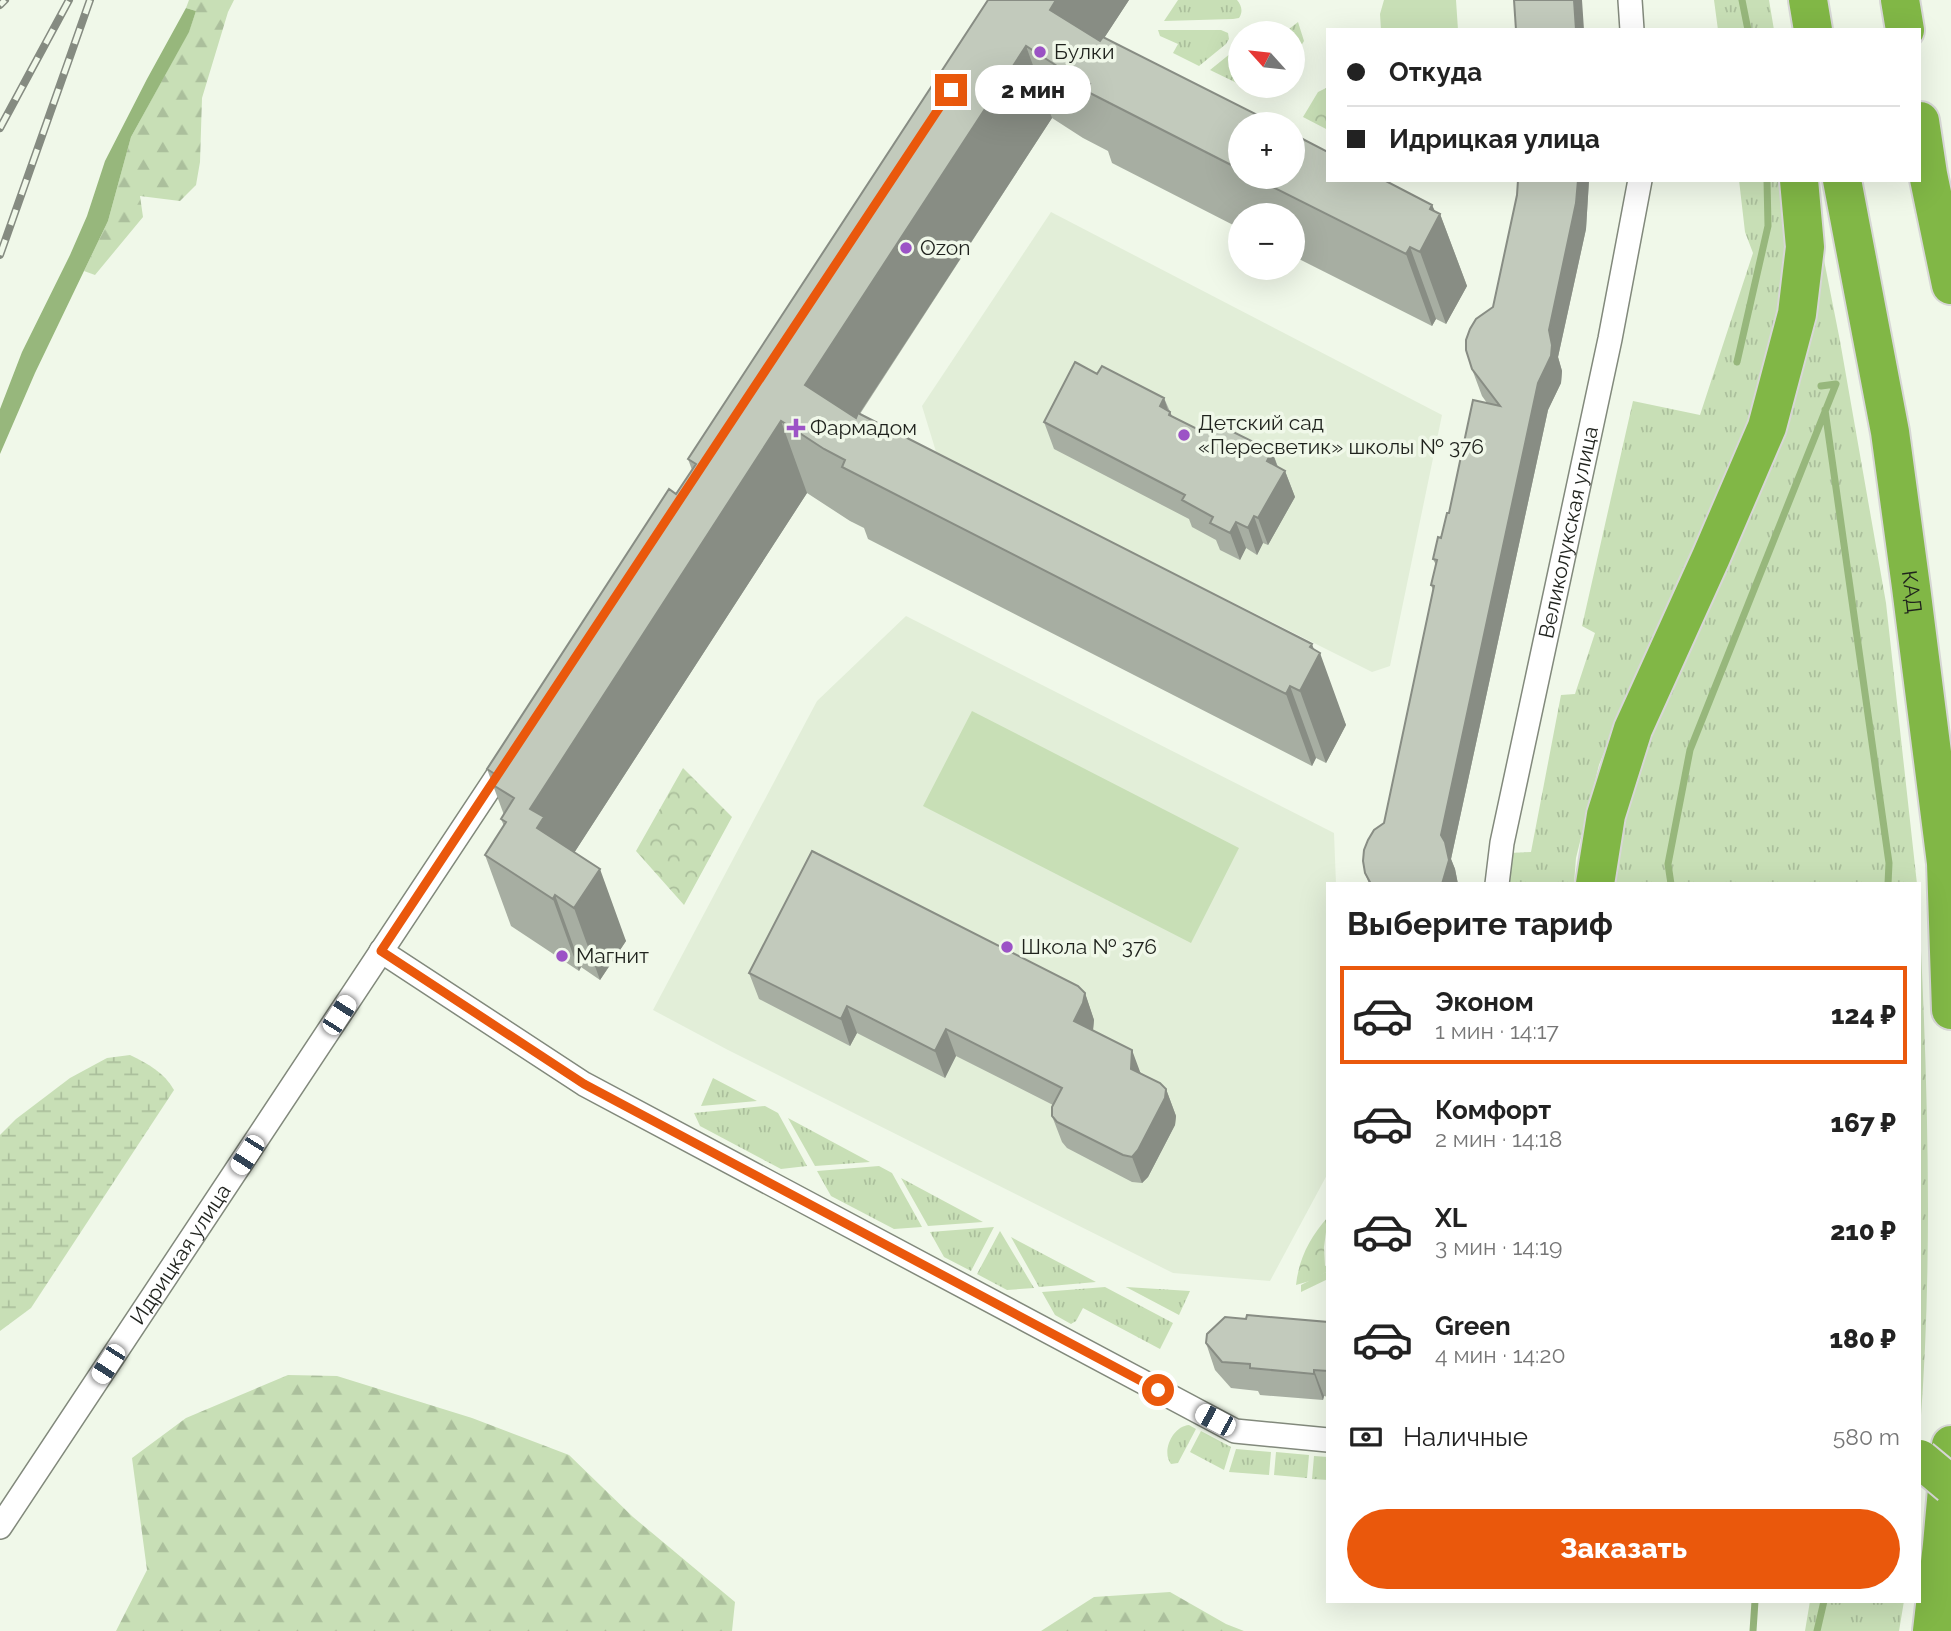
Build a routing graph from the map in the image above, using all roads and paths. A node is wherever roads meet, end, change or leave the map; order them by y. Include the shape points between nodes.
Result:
1 (1630, 0) edge
2 (1789, 0) edge
3 (1808, 0) edge
4 (1900, 0) edge
5 (1632, 28) edge
6 (1790, 28) edge
7 (1813, 28) edge
8 (1905, 28) edge
9 (1921, 128) edge
10 (1640, 182) edge
11 (1799, 182) edge
12 (1842, 182) edge
13 (1951, 285) edge
14 (519, 743) edge
15 (1497, 882) edge
16 (1595, 882) edge
17 (381, 951) junction
18 (1951, 1010) edge
19 (1326, 1440) edge
20 (1951, 1446) edge
21 (1921, 1460) edge
22 (1951, 1485) edge
23 (0, 1527) edge
24 (1932, 1631) edge

1 - 5 street
2 - 6 highway
3 - 7 highway
4 - 8 highway
9 - 13 highway
10 - 15 street, Великолукская улица
11 - 16 highway via 1805,247 1797,314 1767,427 1633,729 1606,815
12 - 18 highway, КАД via 1890,432 1909,574 1946,863
14 - 17 street, Идрицкая улица
17 - 19 street via 584,1084 1236,1431
17 - 23 street, Идрицкая улица
20 - 24 highway
21 - 22 highway, bridge

